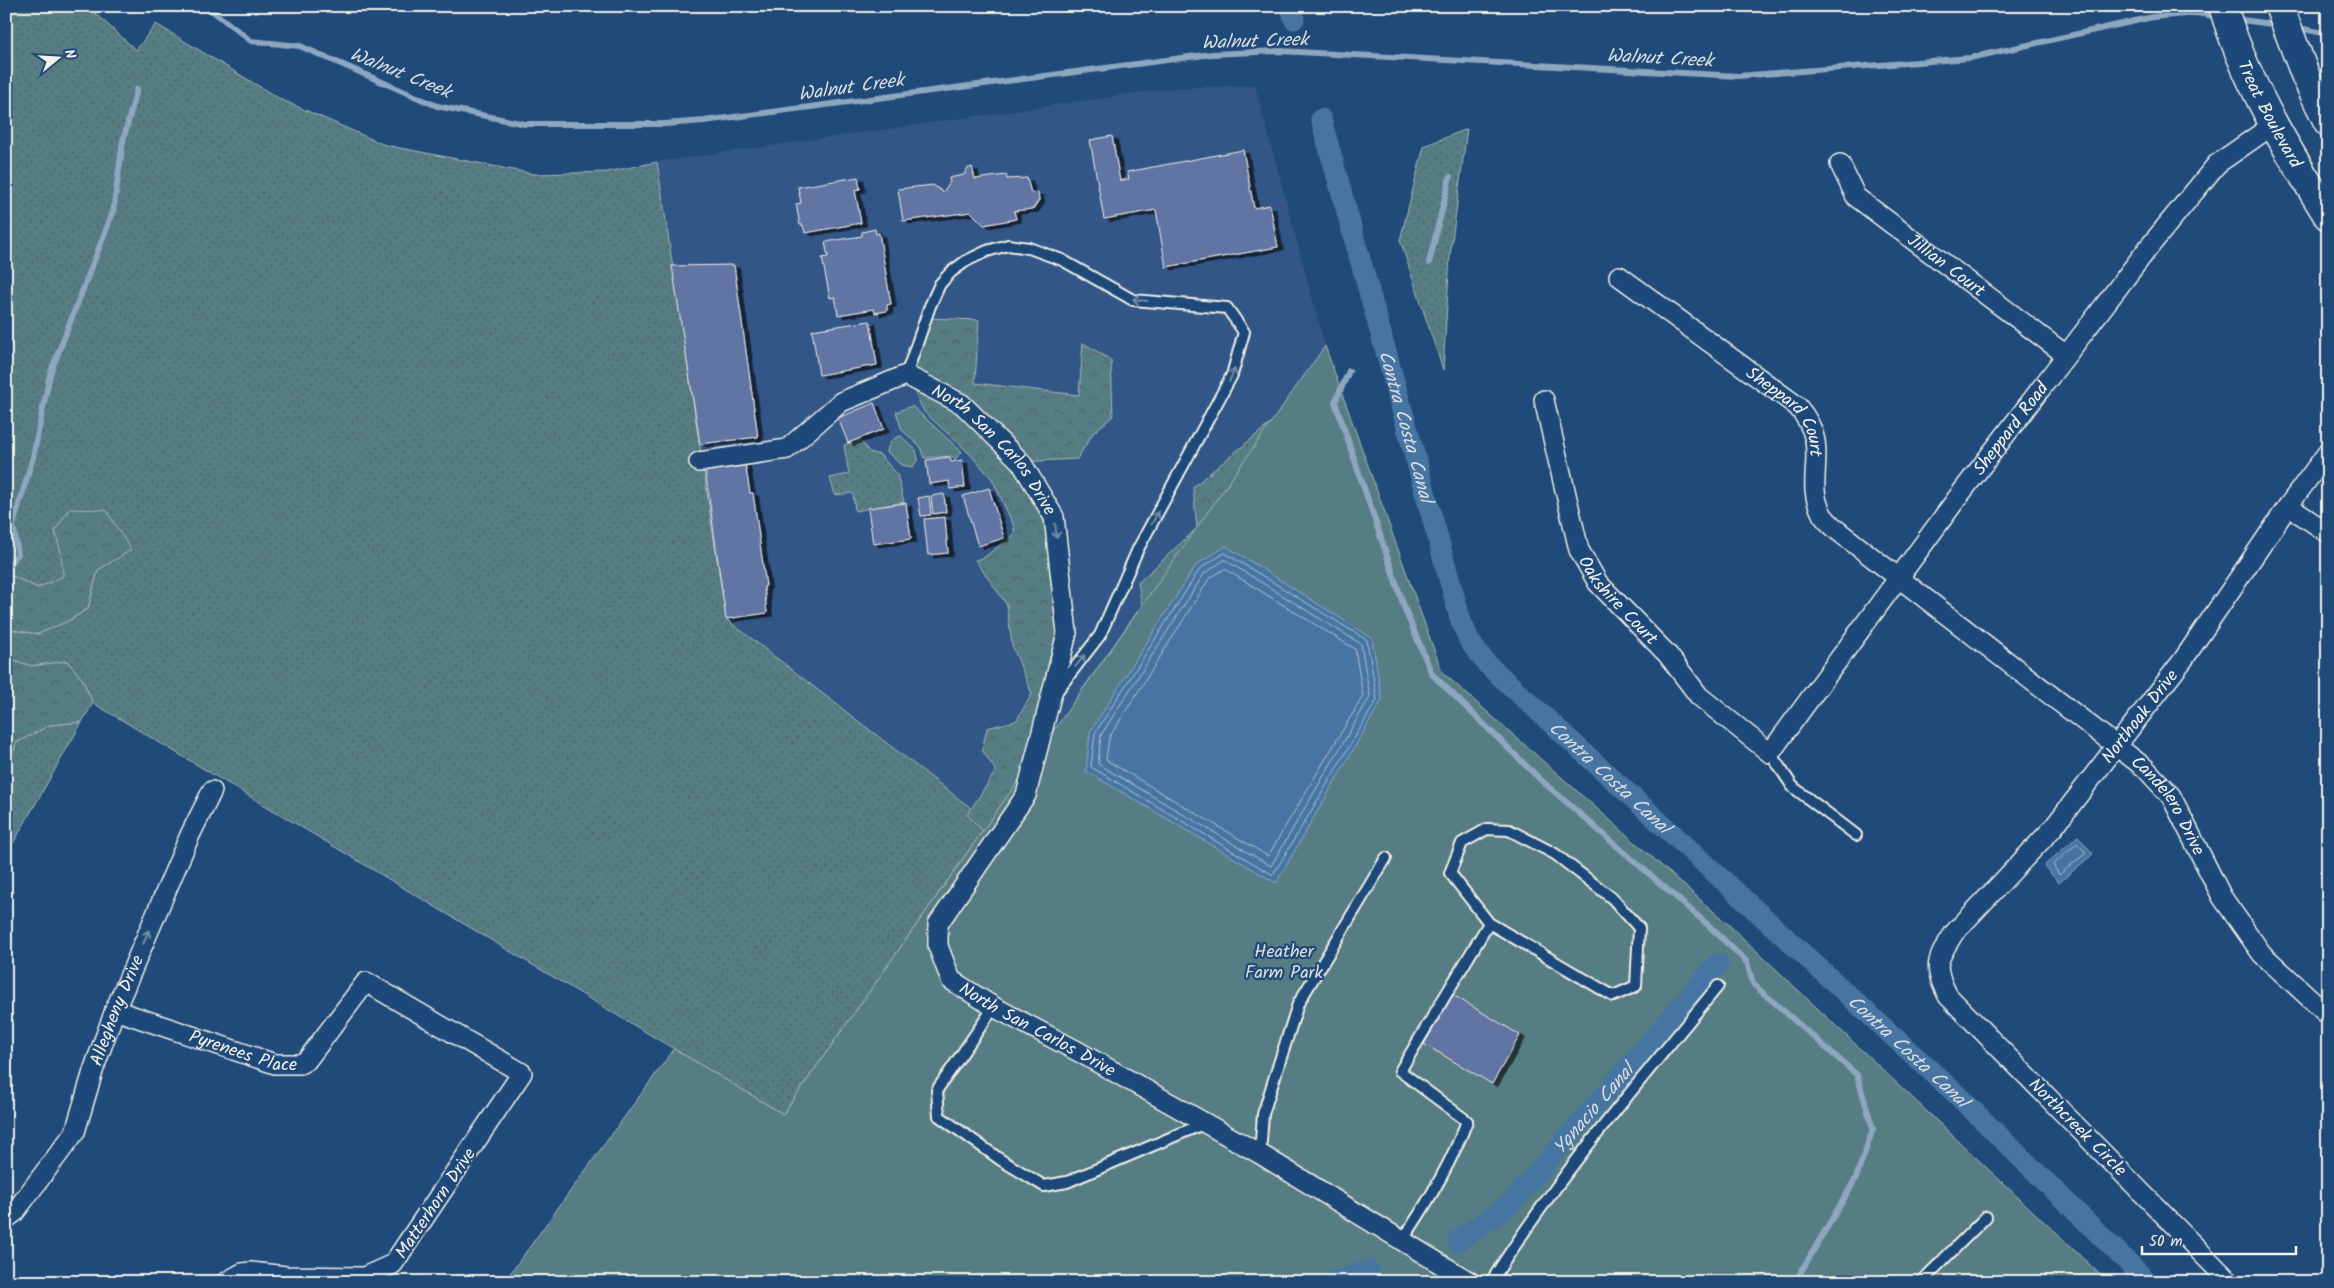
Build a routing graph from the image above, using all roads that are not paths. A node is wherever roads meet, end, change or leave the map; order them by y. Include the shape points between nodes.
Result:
1 (2223, 6) edge
2 (2279, 6) edge
3 (2328, 122) edge
4 (2273, 125) junction
5 (1840, 164) dead end
6 (2328, 216) edge
7 (1619, 276) dead end
8 (2066, 355) junction
9 (906, 374) junction
10 (1544, 400) dead end
11 (2328, 452) edge
12 (699, 462) dead end
13 (2288, 506) junction
14 (2328, 533) edge
15 (1899, 578) junction
16 (1050, 700) junction
17 (2117, 745) junction
18 (1770, 753) junction
19 (212, 791) dead end
20 (1856, 835) dead end
21 (1386, 858) dead end
22 (1488, 922) junction
23 (1937, 966) joint
24 (1718, 986) dead end
25 (117, 1004) junction
26 (994, 1007) junction
27 (2328, 1015) edge
28 (522, 1072) joint
29 (1203, 1124) junction
30 (1260, 1154) junction
31 (1986, 1217) dead end
32 (6, 1219) edge
33 (1402, 1241) junction
34 (283, 1279) edge
35 (226, 1282) edge
36 (1470, 1282) edge
37 (1491, 1282) edge
38 (1921, 1282) edge
39 (2230, 1282) edge

1 - 4 main road, Treat Boulevard via 2235,44
2 - 3 main road via 2295,51
4 - 6 main road, Treat Boulevard
4 - 8 street, Sheppard Road via 2217,164
5 - 8 street, Jillian Court via 1856,197
7 - 15 street, Sheppard Court via 1797,406 1808,419 1817,444 1816,492 1823,516
8 - 15 street, Sheppard Road
9 - 12 street via 841,402 787,449
9 -> 16 street, North San Carlos Drive via 962,404 1021,462 1054,517 1067,633
16 -> 9 lane via 1100,635 1138,549 1232,375 1244,332 1227,308 1133,300 1062,260 1030,248 1008,245 966,261 940,284
10 - 18 street, Oakshire Court via 1579,550 1598,583 1668,655 1699,696
11 - 13 street, Northoak Drive
13 - 14 street
13 - 17 street, Northoak Drive via 2183,660
15 - 17 street, Candelero Drive
15 - 18 street, Sheppard Road
16 - 26 street, North San Carlos Drive via 1026,795 938,924 938,946 950,980
17 - 23 street, Northoak Drive via 2053,828 1954,932
17 - 27 street, Candelero Drive via 2145,768 2171,796 2222,897 2262,954
18 - 20 lane via 1793,787
25 -> 19 street, Allegheny Drive
21 - 30 lane via 1298,1004 1263,1114
22 - 22 lane via 1612,996 1636,986 1639,928 1612,898 1555,854 1509,830 1487,829 1462,843 1450,873
22 - 33 lane via 1400,1071 1467,1121 1459,1144 1426,1205
23 - 39 street, Northcreek Circle via 1948,996
24 - 37 lane via 1521,1233
25 - 28 street, Pyrenees Place via 275,1064 300,1064 307,1060 366,982
25 - 32 street, Allegheny Drive via 75,1132 14,1213
26 - 29 street, North San Carlos Drive
26 - 29 lane via 937,1090 940,1116 1044,1186 1067,1182
28 - 34 street, Matterhorn Drive via 393,1264 364,1277
29 - 30 street, North San Carlos Drive
30 - 33 street, North San Carlos Drive
31 - 38 lane
33 - 36 street, North San Carlos Drive
34 - 35 street, Matterhorn Drive via 252,1272

